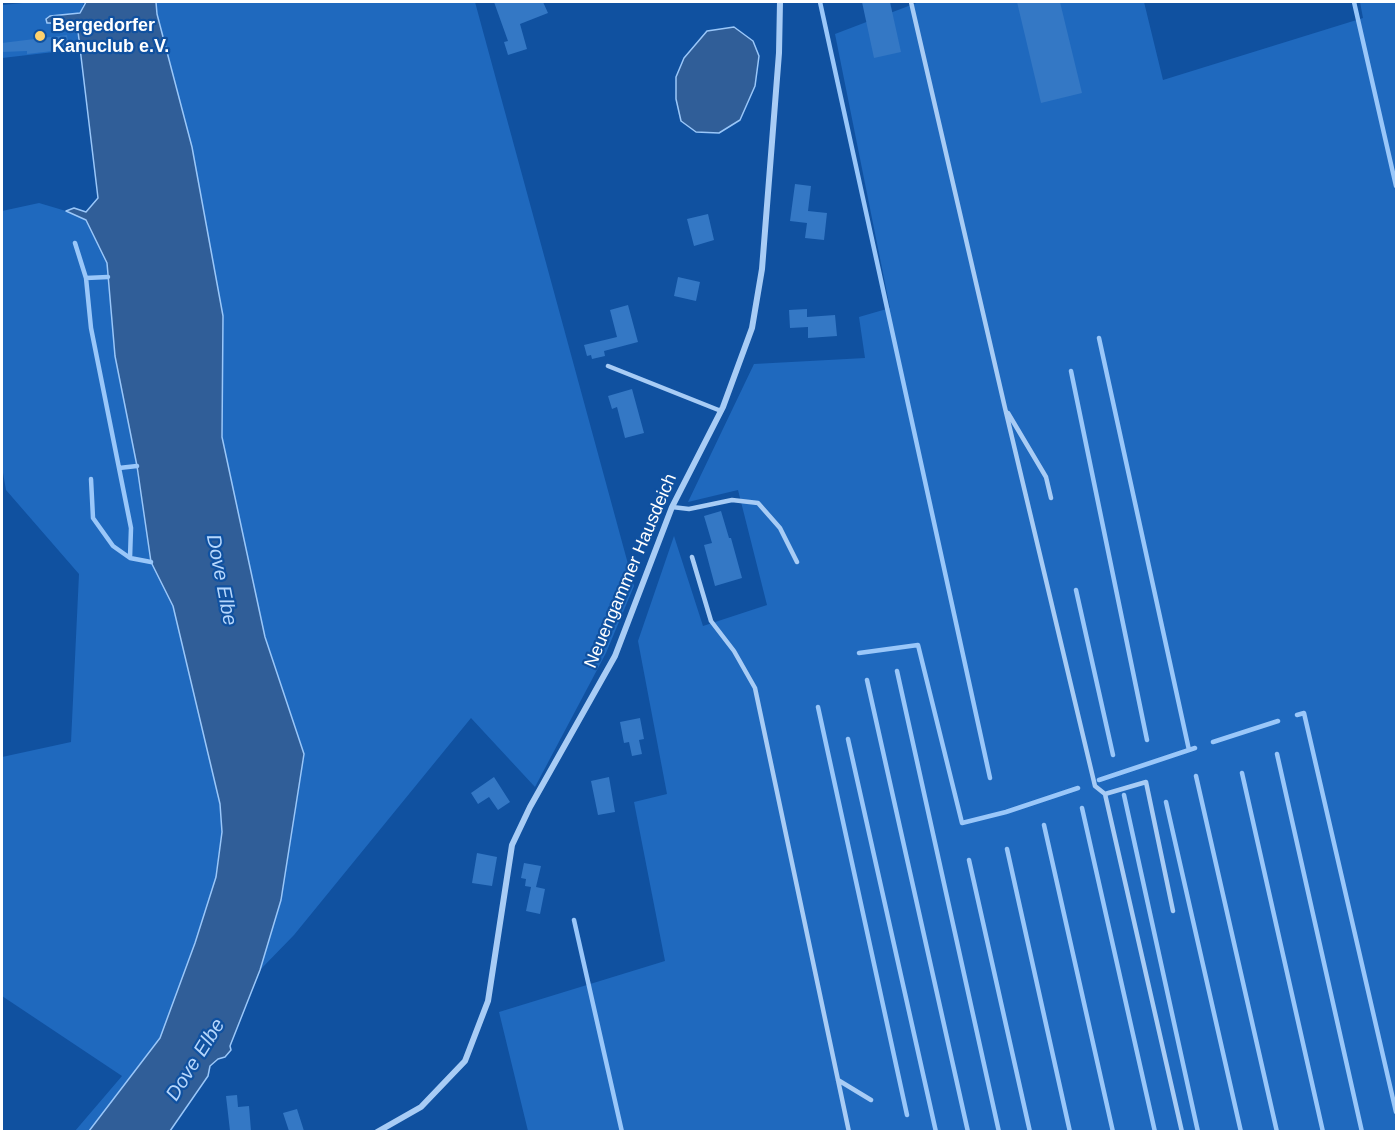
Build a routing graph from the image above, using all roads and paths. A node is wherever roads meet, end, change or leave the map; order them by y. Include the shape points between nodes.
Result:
1 (780, 2) edge
2 (911, 2) edge
3 (608, 366) dead end
4 (1005, 408) junction
5 (721, 411) junction
6 (1051, 498) dead end
7 (672, 507) junction
8 (692, 557) dead end
9 (797, 562) dead end
10 (1105, 794) junction
11 (1173, 911) dead end
12 (838, 1080) junction
13 (871, 1100) dead end
14 (377, 1131) edge
15 (849, 1131) edge
16 (1182, 1131) edge

1 - 5 street, Neuengammer Hausdeich via 762,269 752,328
2 - 4 lane
3 - 5 lane
4 - 6 lane via 1046,477
4 - 10 lane via 1095,786
5 - 7 street, Neuengammer Hausdeich
7 - 9 lane via 689,509 732,500 758,503 780,528
7 - 14 street, Neuengammer Hausdeich via 615,656 512,845 488,1001 465,1061 421,1107
8 - 12 lane via 711,621 755,688
10 - 11 lane via 1146,782
10 - 16 lane
12 - 13 lane
12 - 15 lane

